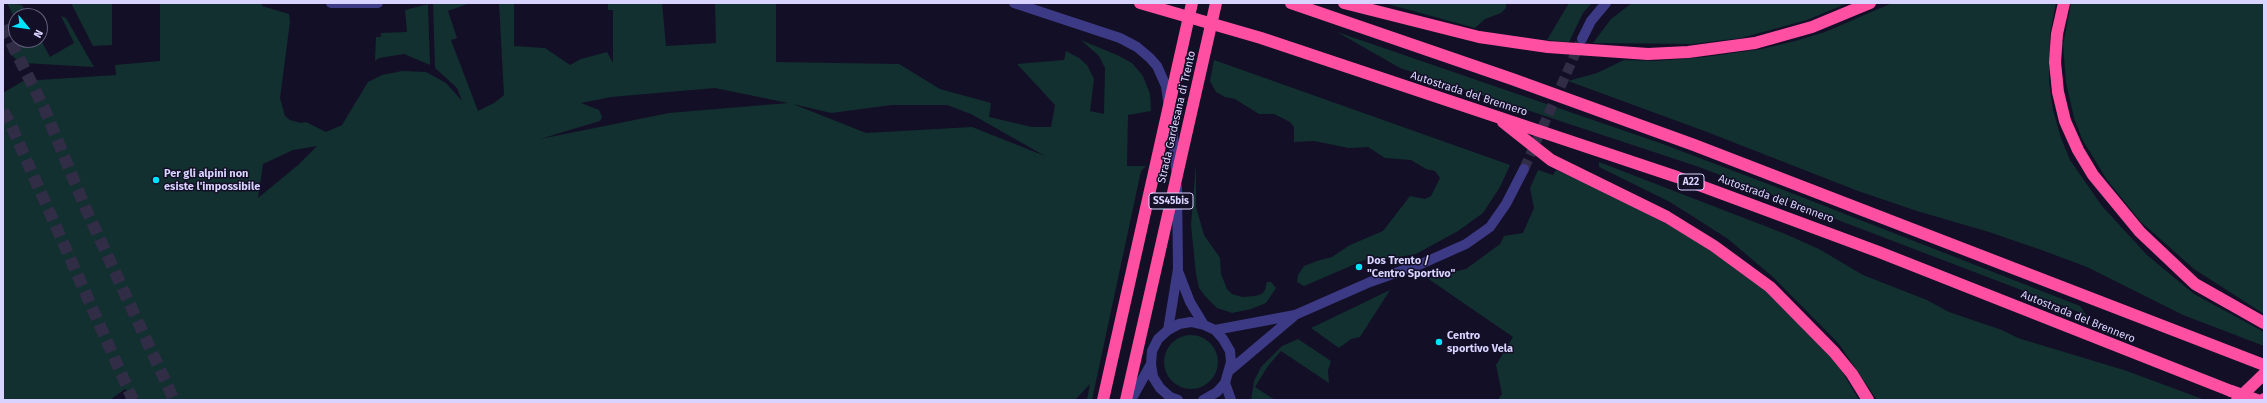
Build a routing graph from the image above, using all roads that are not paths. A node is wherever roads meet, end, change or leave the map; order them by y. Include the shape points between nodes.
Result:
1 (331, 3) edge
2 (378, 3) edge
3 (1014, 3) edge
4 (1140, 3) edge
5 (1192, 3) edge
6 (1216, 3) edge
7 (1291, 3) edge
8 (1344, 3) edge
9 (1606, 3) edge
10 (1870, 3) edge
11 (2064, 3) edge
12 (1582, 39) tunnel mouth
13 (1496, 116) junction
14 (1524, 169) tunnel mouth
15 (1178, 269) junction
16 (1295, 315) junction
17 (2264, 323) edge
18 (1204, 325) junction
19 (1168, 330) junction
20 (1214, 330) junction
21 (1151, 364) junction
22 (2262, 367) edge
23 (1229, 371) junction
24 (1225, 383) junction
25 (2234, 395) edge
26 (1103, 400) edge
27 (1126, 400) edge
28 (1131, 400) edge
29 (1177, 400) edge
30 (1203, 400) edge
31 (1231, 400) edge
32 (1868, 400) edge
33 (2257, 400) edge

1 - 2 street
3 - 15 street via 1120,38 1137,47 1157,66 1166,86 1174,144
4 - 13 highway, Autostrada del Brennero / A22 via 1261,38
5 - 26 highway, Strada Gardesana di Trento / SS45bis, bridge
6 - 27 highway, Strada Gardesana di Trento / SS45bis, bridge
7 - 22 highway, Autostrada del Brennero via 1694,145
8 - 10 highway via 1479,37 1548,47 1648,54 1688,52 1755,43 1812,27
9 - 12 street via 1591,21
11 - 17 highway via 2057,34 2055,62 2058,92 2065,120 2078,150 2093,175 2140,232 2195,284
13 - 25 highway, Autostrada del Brennero / A22 via 1780,213
13 - 32 highway via 1551,160 1667,217 1714,246 1770,287 1834,352
14 - 16 street via 1498,216 1478,237 1421,264 1370,282
15 - 18 street via 1190,302
15 - 19 street
16 - 20 street
16 - 23 street
18 - 19 street via 1191,322 1179,324
18 - 20 street
19 - 21 street via 1158,339 1152,351
20 - 23 street via 1230,351
21 - 28 street
21 - 29 street via 1153,377 1160,388
22 - 25 highway
23 - 24 street
24 - 30 street via 1217,392
24 - 31 street
25 - 33 highway, Autostrada del Brennero / A22, bridge

